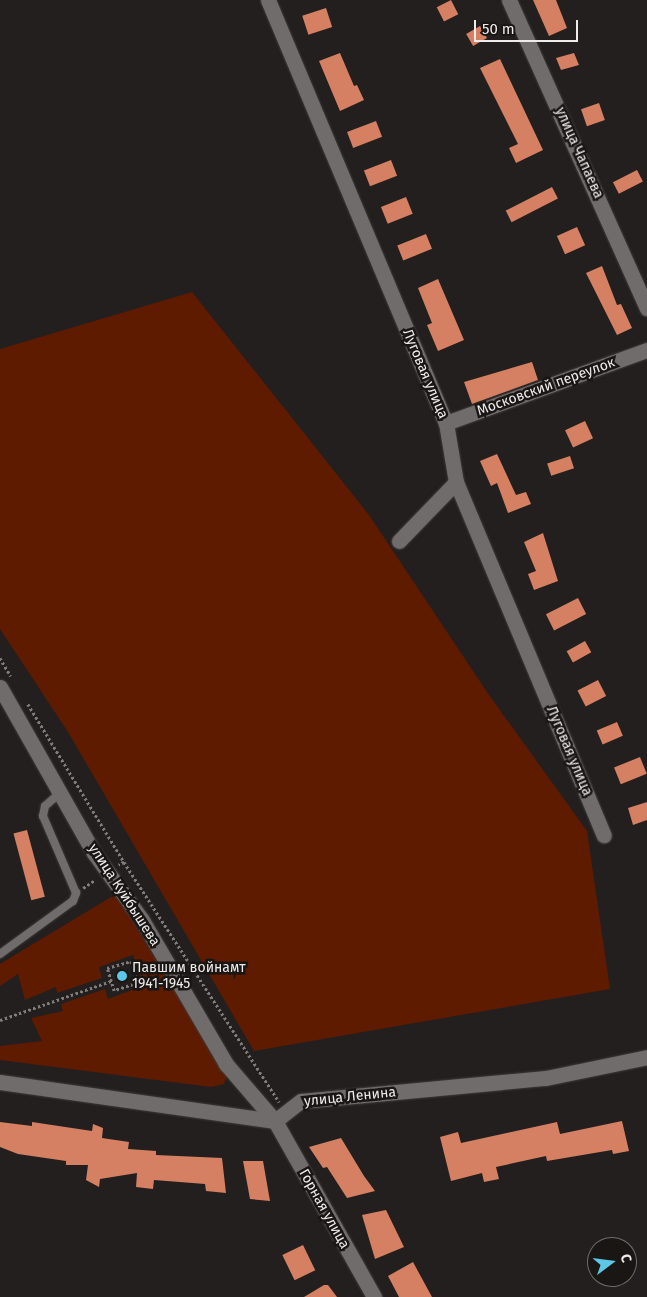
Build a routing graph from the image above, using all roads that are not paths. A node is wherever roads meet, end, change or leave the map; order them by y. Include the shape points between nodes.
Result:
1 (268, 0) edge
2 (509, 0) edge
3 (647, 308) edge
4 (647, 350) edge
5 (446, 423) junction
6 (456, 482) junction
7 (399, 541) dead end
8 (2, 694) edge
9 (60, 793) junction
10 (604, 835) dead end
11 (0, 954) edge
12 (647, 1057) edge
13 (0, 1082) edge
14 (280, 1117) junction
15 (374, 1297) edge

1 - 5 street, Луговая улица
2 - 3 street, улица Чапаева
4 - 5 street, Московский переулок
5 - 6 street, Луговая улица
6 - 7 street
6 - 10 street, Луговая улица
8 - 9 street, улица Куйбышева
9 - 11 lane via 45,806 43,816 76,892 74,901
9 - 14 street, улица Куйбышева via 94,853 142,920 226,1064
12 - 14 street, улица Ленина via 546,1078 301,1101
13 - 14 street
14 - 15 street, Горная улица

